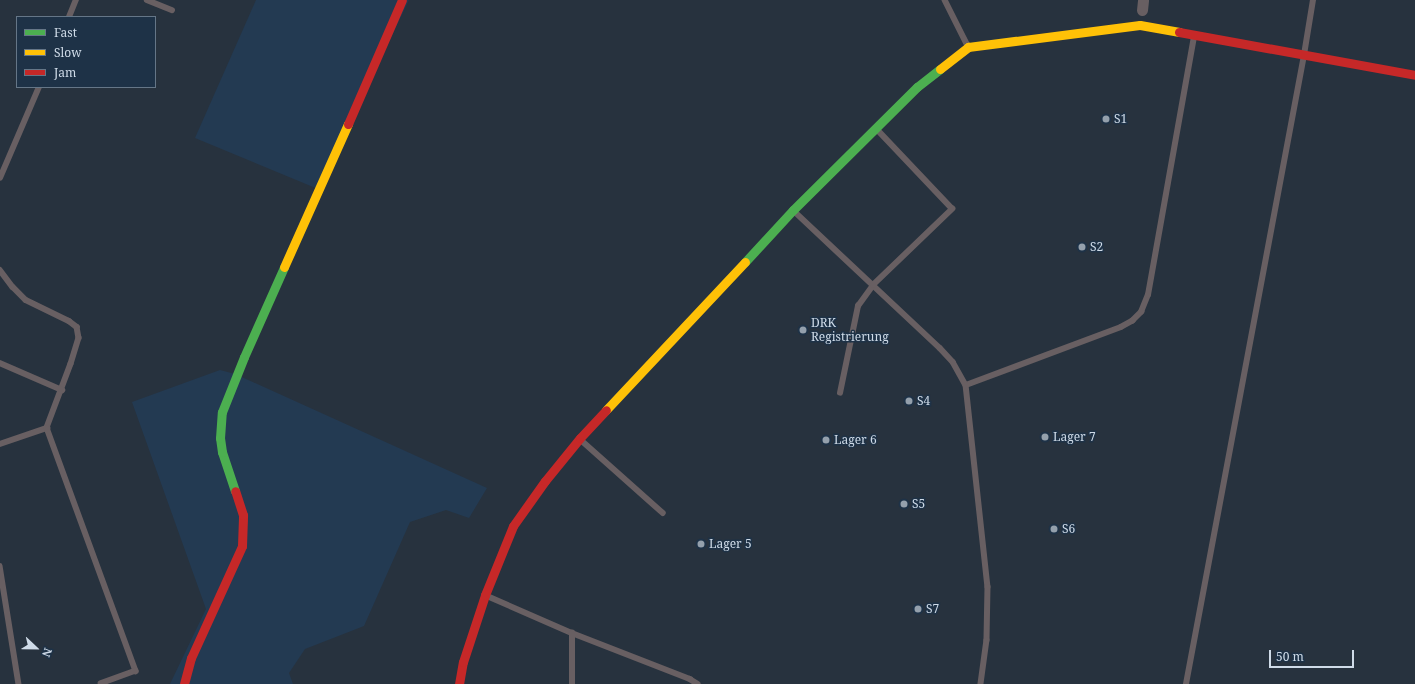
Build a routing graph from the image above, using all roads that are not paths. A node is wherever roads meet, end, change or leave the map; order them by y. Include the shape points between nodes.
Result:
1 (76, 0) edge
2 (147, 0) edge
3 (402, 0) edge
4 (945, 0) edge
5 (1313, 0) edge
6 (1142, 5) edge
7 (172, 10) dead end
8 (69, 16) edge
9 (1140, 25) junction
10 (1194, 34) junction
11 (968, 47) junction
12 (1304, 54) junction
13 (1415, 75) edge
14 (39, 88) edge
15 (875, 127) junction
16 (0, 178) edge
17 (793, 210) junction
18 (0, 270) edge
19 (873, 285) junction
20 (0, 364) edge
21 (966, 385) junction
22 (62, 390) junction
23 (840, 393) dead end
24 (47, 428) junction
25 (580, 438) junction
26 (0, 444) edge
27 (663, 513) dead end
28 (0, 566) edge
29 (485, 595) junction
30 (572, 633) junction
31 (19, 684) edge
32 (101, 684) edge
33 (184, 684) edge
34 (459, 684) edge
35 (572, 684) edge
36 (698, 684) edge
37 (981, 684) edge
38 (1186, 684) edge

1 - 8 lane
2 - 7 lane
3 - 33 street via 222,412 222,452 243,515 242,546 191,658
4 - 11 lane
5 - 12 lane
6 - 9 lane
9 - 10 street
9 - 11 street
10 - 12 street
10 - 21 lane via 1148,295 1141,312 1121,327
11 - 15 street via 917,87
12 - 13 street
12 - 38 lane
14 - 16 lane
15 - 17 street
15 - 19 lane via 952,209
17 - 19 lane
17 - 25 street
18 - 22 lane via 26,300 77,327 79,338
19 - 21 lane via 940,348 953,362
19 - 23 lane via 858,306
20 - 22 lane
21 - 37 lane via 988,587 987,640
22 - 24 lane
24 - 26 lane
24 - 32 lane via 136,671
25 - 27 lane
25 - 29 street via 513,526
28 - 31 lane
29 - 30 lane
29 - 34 street via 463,662
30 - 35 lane
30 - 36 lane

